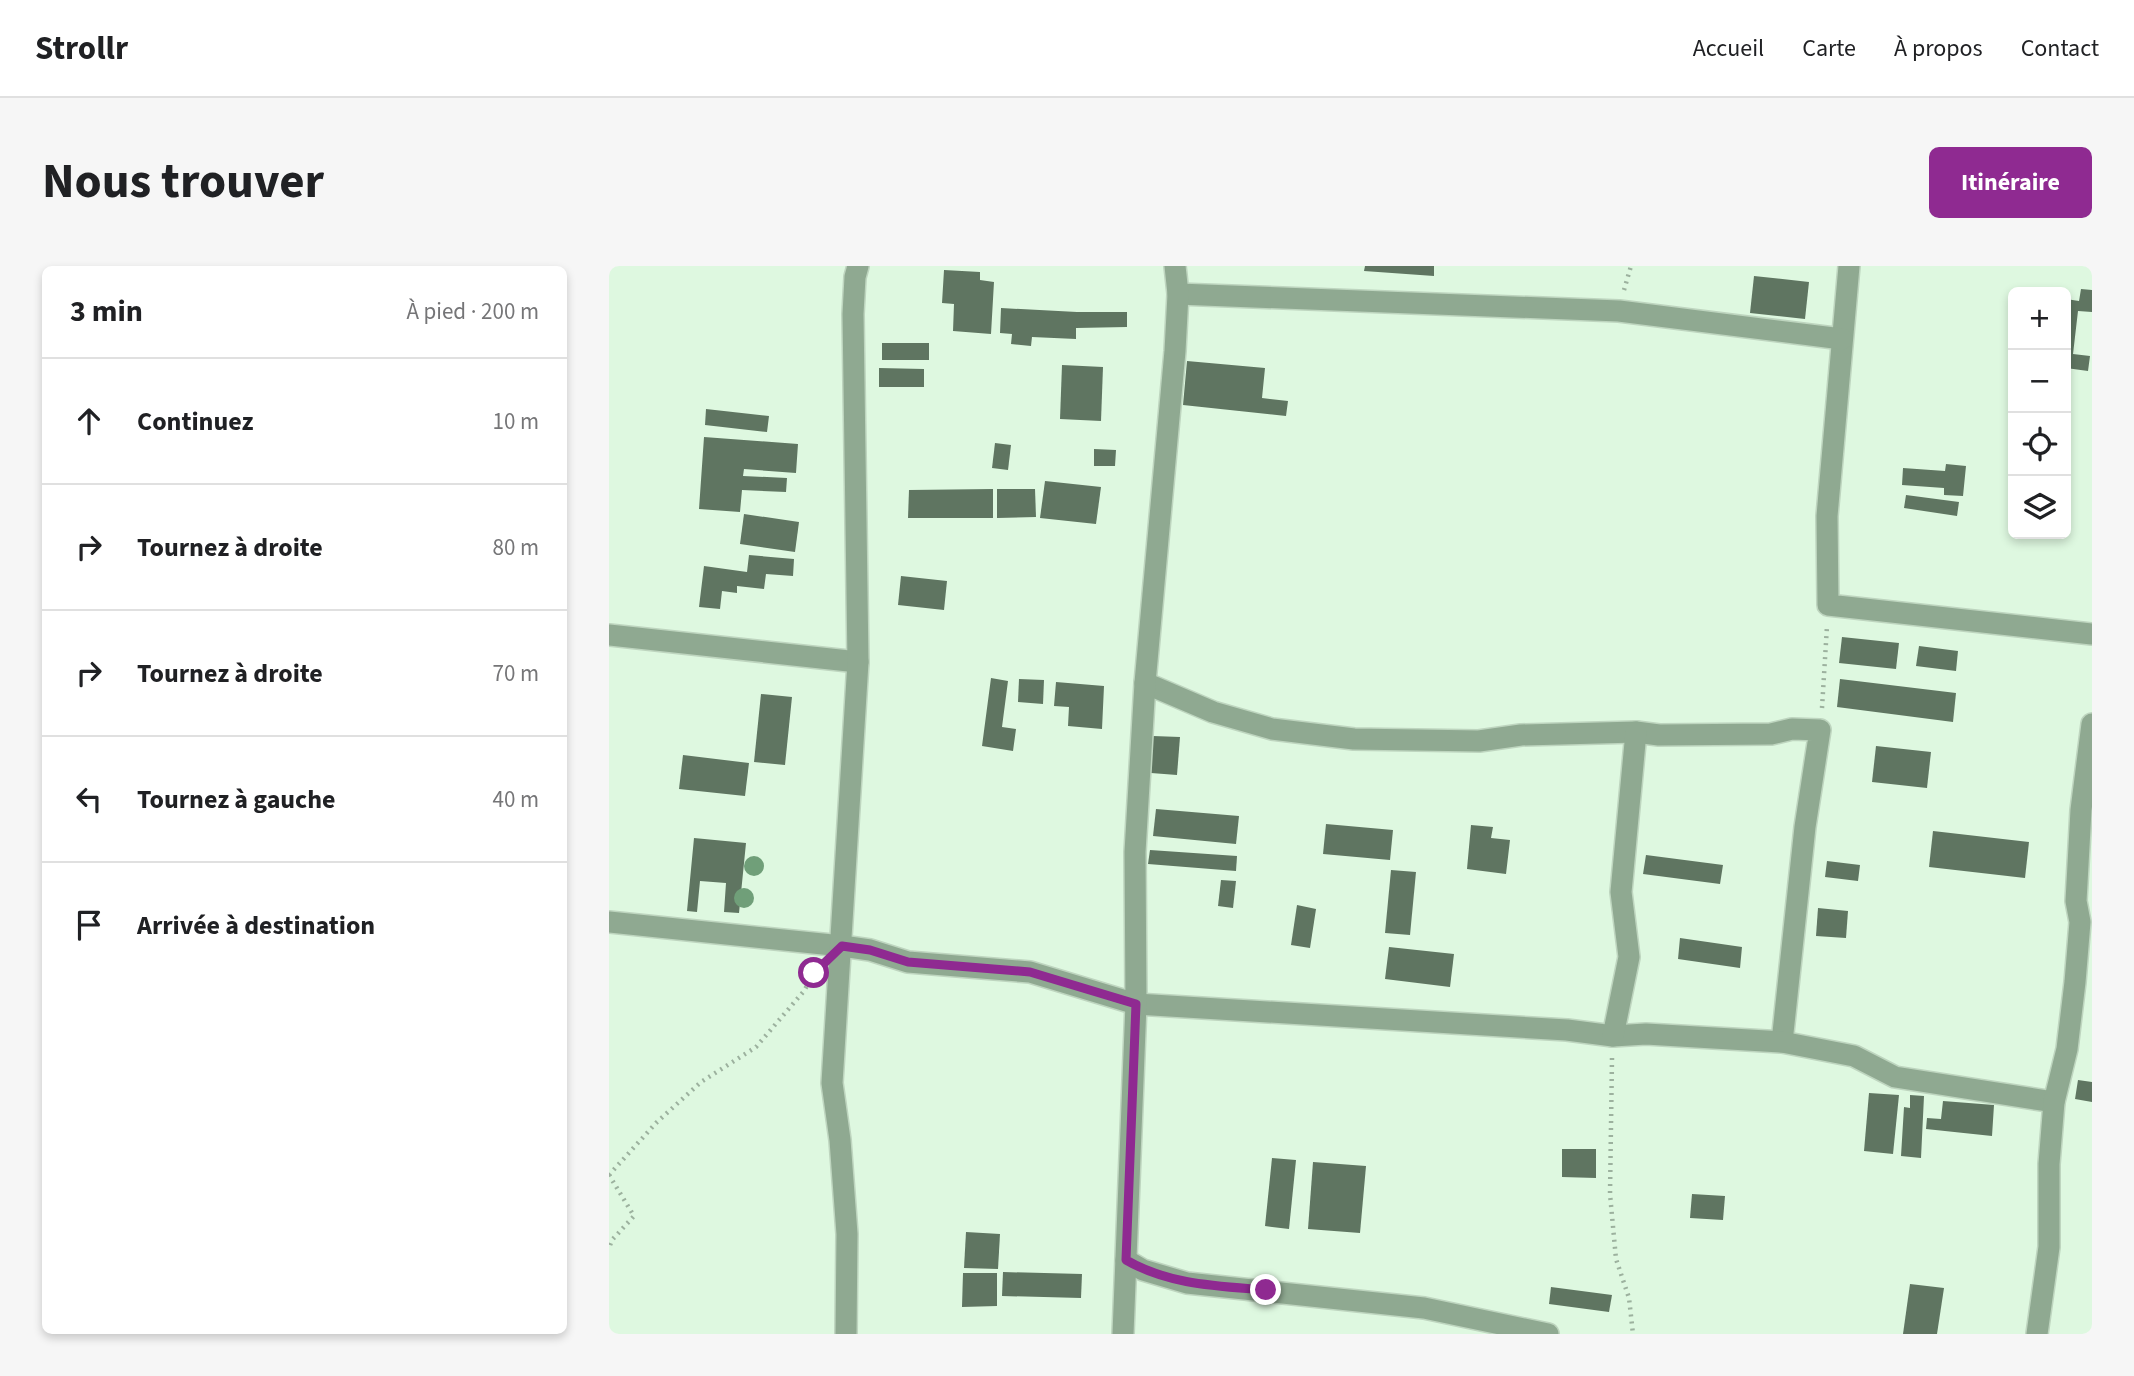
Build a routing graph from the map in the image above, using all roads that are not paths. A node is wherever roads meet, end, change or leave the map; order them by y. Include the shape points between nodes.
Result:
1 (858, 266) edge
2 (1175, 266) edge
3 (1849, 266) edge
4 (1178, 294) junction
5 (1842, 339) junction
6 (609, 635) edge
7 (2092, 635) edge
8 (858, 662) junction
9 (1145, 683) junction
10 (2092, 724) edge
11 (1636, 732) junction
12 (609, 922) edge
13 (842, 946) junction
14 (1136, 1004) junction
15 (1613, 1036) junction
16 (1782, 1042) junction
17 (2054, 1102) junction
18 (1126, 1260) junction
19 (846, 1334) edge
20 (1123, 1334) edge
21 (1548, 1334) edge
22 (2037, 1334) edge

1 - 8 street via 853,314
2 - 4 street
3 - 5 street
4 - 5 street via 1619,311
4 - 9 street
5 - 7 street via 1827,516 1828,605
6 - 8 street
8 - 13 street
9 - 11 street via 1213,712 1272,729 1354,738 1479,741 1521,735
9 - 14 street via 1135,852
10 - 17 street via 2081,810 2075,982 2067,1049
11 - 15 street via 1621,892 1629,957
11 - 16 street via 1820,730
12 - 13 street
13 - 14 street via 908,962 1030,972
13 - 19 street via 832,1083 847,1234
14 - 15 street
14 - 18 street
15 - 16 street
16 - 17 street via 1854,1056 1895,1077
17 - 22 street via 2049,1247
18 - 20 street
18 - 21 street via 1187,1283 1424,1308

